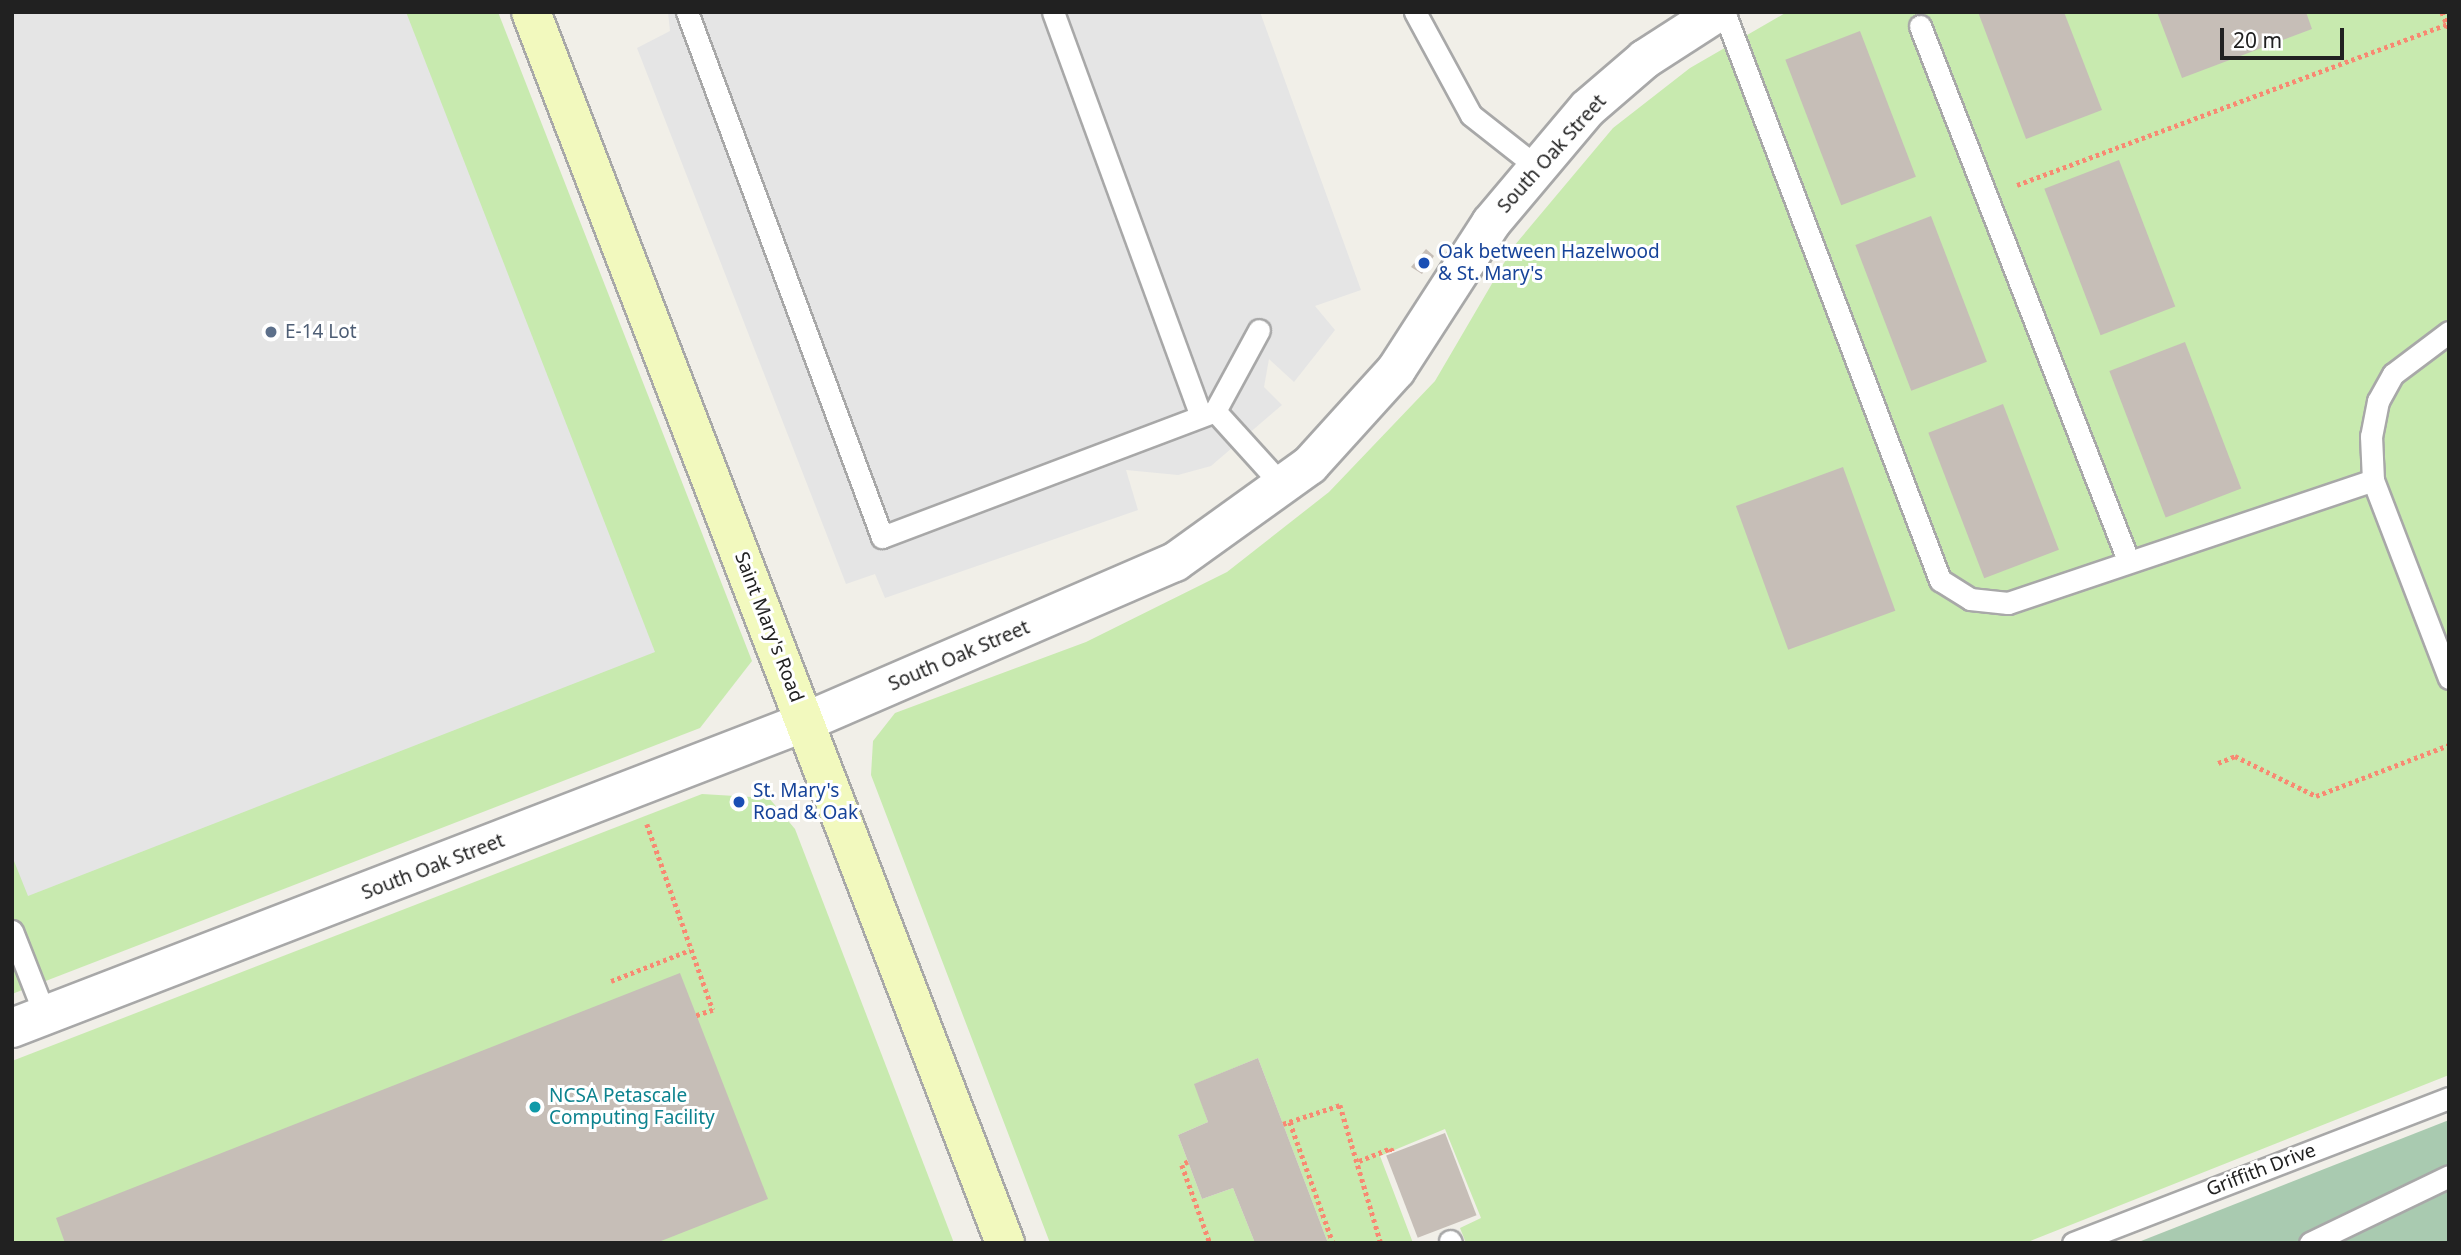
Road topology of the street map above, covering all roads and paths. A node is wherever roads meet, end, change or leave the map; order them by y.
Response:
1 (531, 12) edge
2 (688, 12) edge
3 (1053, 12) edge
4 (1415, 12) edge
5 (1718, 12) edge
6 (1724, 12) edge
7 (2442, 12) edge
8 (1920, 26) dead end
9 (2448, 26) edge
10 (1537, 167) junction
11 (1986, 196) junction
12 (1259, 330) dead end
13 (2449, 332) edge
14 (1208, 414) junction
15 (2373, 480) junction
16 (1283, 486) junction
17 (2128, 560) junction
18 (2449, 678) edge
19 (805, 722) junction
20 (2449, 745) edge
21 (2218, 763) dead end
22 (633, 790) junction
23 (12, 931) edge
24 (690, 950) junction
25 (611, 981) dead end
26 (696, 1016) dead end
27 (29, 1021) edge
28 (2449, 1098) edge
29 (1290, 1122) junction
30 (1283, 1124) dead end
31 (1393, 1153) dead end
32 (1359, 1161) junction
33 (1188, 1162) dead end
34 (2449, 1176) edge
35 (2356, 1235) edge
36 (1005, 1243) edge
37 (1210, 1243) edge
38 (1334, 1243) edge
39 (1381, 1243) edge
40 (2073, 1243) edge
41 (2310, 1243) edge

1 - 19 main road, Saint Mary's Road
2 - 14 lane
3 - 14 lane
4 - 10 lane
5 - 10 street, South Oak Street
6 - 17 lane
7 - 9 path
8 - 11 lane
9 - 11 path
10 - 16 street, South Oak Street
11 - 17 lane
12 - 14 lane
13 - 15 lane
14 - 16 lane
15 - 17 lane
15 - 18 lane
16 - 19 street, South Oak Street
19 - 22 street, South Oak Street
19 - 36 main road, Saint Mary's Road
20 - 21 path
22 - 24 path
22 - 27 street, South Oak Street
23 - 27 lane
24 - 25 path
24 - 26 path
28 - 40 lane, Griffith Drive
29 - 30 path
29 - 32 path
29 - 38 path
31 - 32 path
32 - 39 path
33 - 37 path
34 - 35 lane
35 - 41 lane

